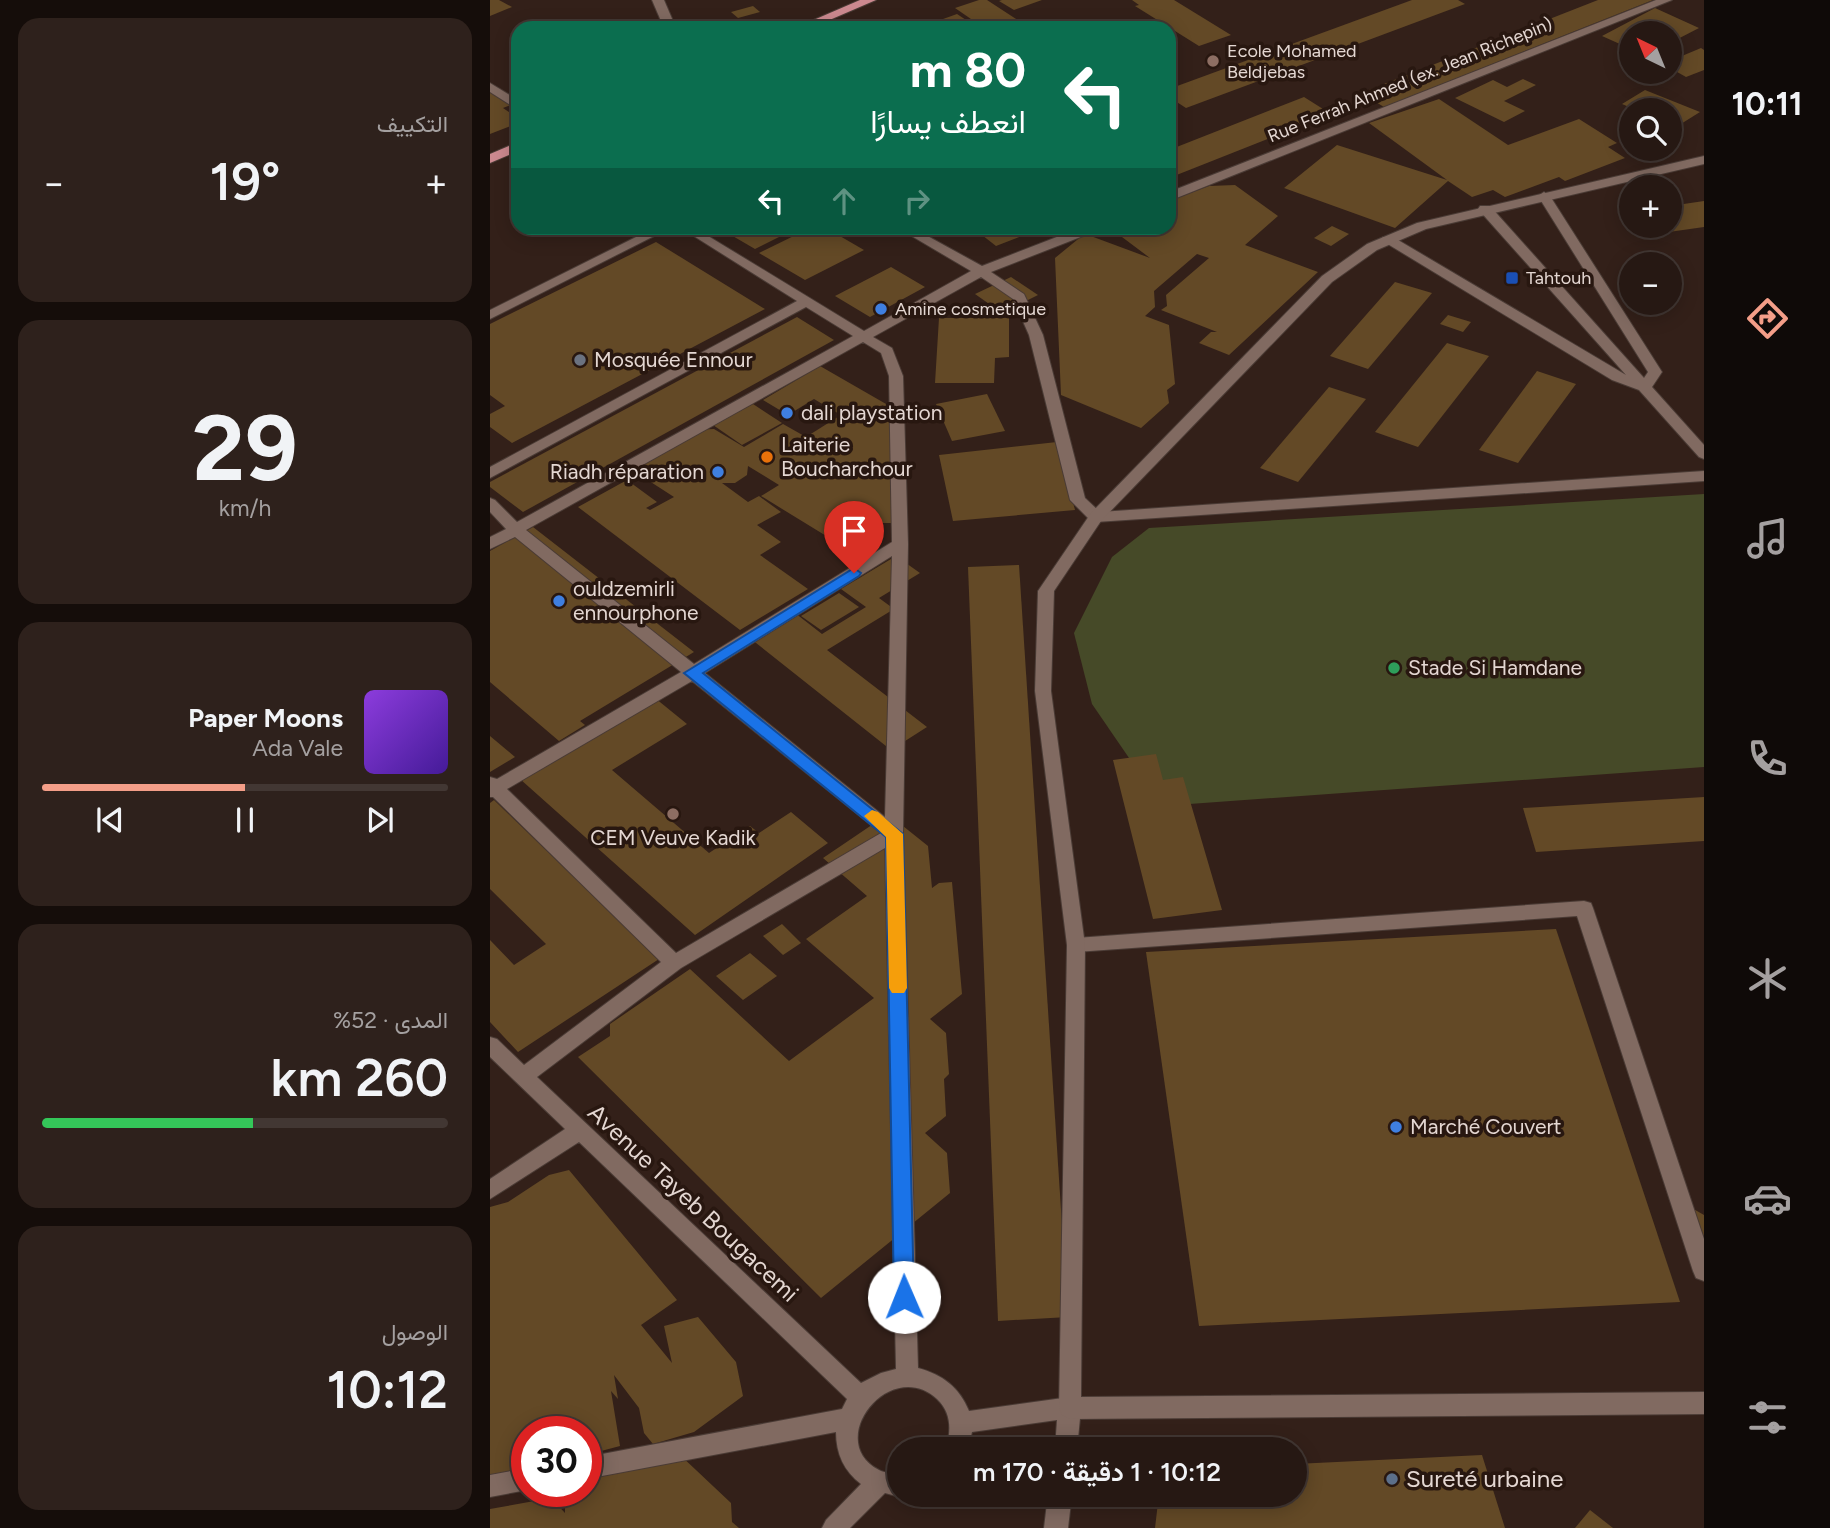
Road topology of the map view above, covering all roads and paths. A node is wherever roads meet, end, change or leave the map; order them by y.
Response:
1 (658, 0) edge
2 (870, 0) edge
3 (1666, 0) edge
4 (667, 21) edge
5 (818, 21) edge
6 (490, 87) edge
7 (511, 101) edge
8 (511, 149) edge
9 (490, 159) edge
10 (1704, 160) edge
11 (1176, 194) edge
12 (1544, 196) junction
13 (1485, 209) junction
14 (649, 235) edge
15 (699, 235) edge
16 (917, 235) edge
17 (1073, 235) edge
18 (1388, 240) junction
19 (981, 271) junction
20 (808, 301) junction
21 (490, 315) edge
22 (864, 336) junction
23 (1644, 387) junction
24 (1704, 454) edge
25 (490, 473) edge
26 (1704, 476) edge
27 (490, 503) edge
28 (1096, 517) junction
29 (516, 530) junction
30 (490, 544) edge
31 (901, 544) junction
32 (692, 673) junction
33 (492, 787) edge
34 (894, 834) junction
35 (1076, 945) junction
36 (674, 963) junction
37 (490, 1045) edge
38 (522, 1077) junction
39 (579, 1131) junction
40 (490, 1190) edge
41 (1704, 1271) edge
42 (907, 1377) junction
43 (861, 1398) junction
44 (1704, 1403) edge
45 (1070, 1408) junction
46 (848, 1419) junction
47 (961, 1423) junction
48 (959, 1437) edge
49 (1067, 1437) edge
50 (602, 1465) edge
51 (511, 1482) edge
52 (887, 1483) edge
53 (490, 1486) edge
54 (887, 1486) edge
55 (1058, 1507) edge
56 (834, 1528) edge
57 (1056, 1528) edge

1 - 4 street
2 - 5 main road
3 - 11 street, Rue Ferrah Ahmed (ex. Jean Richepin)
6 - 7 street
8 - 9 main road
10 - 12 street
12 - 13 street
12 - 23 street
13 - 18 street
13 - 23 street
14 - 21 street
15 - 20 street
16 - 19 street
17 - 19 street
18 - 23 street
18 - 28 street
19 - 22 street
19 - 28 street
20 - 22 street
20 - 25 street
22 - 29 street
22 - 31 street
23 - 24 street
26 - 28 street
27 - 29 street
28 - 35 street
29 - 30 street
29 - 32 street
31 - 32 street
31 - 34 street
32 - 33 street
32 - 34 street
33 - 36 street
34 - 36 street
34 - 42 street
35 - 41 street
35 - 45 street
36 - 38 street
37 - 38 street, Avenue Tayeb Bougacemi
38 - 39 street, Avenue Tayeb Bougacemi
39 - 40 street
39 - 43 street, Avenue Tayeb Bougacemi
42 - 43 street
42 - 47 street
43 - 46 street
44 - 45 street
45 - 47 street
45 - 49 street
46 - 50 street
46 - 52 street
47 - 48 street
51 - 53 street
54 - 56 street
55 - 57 street

